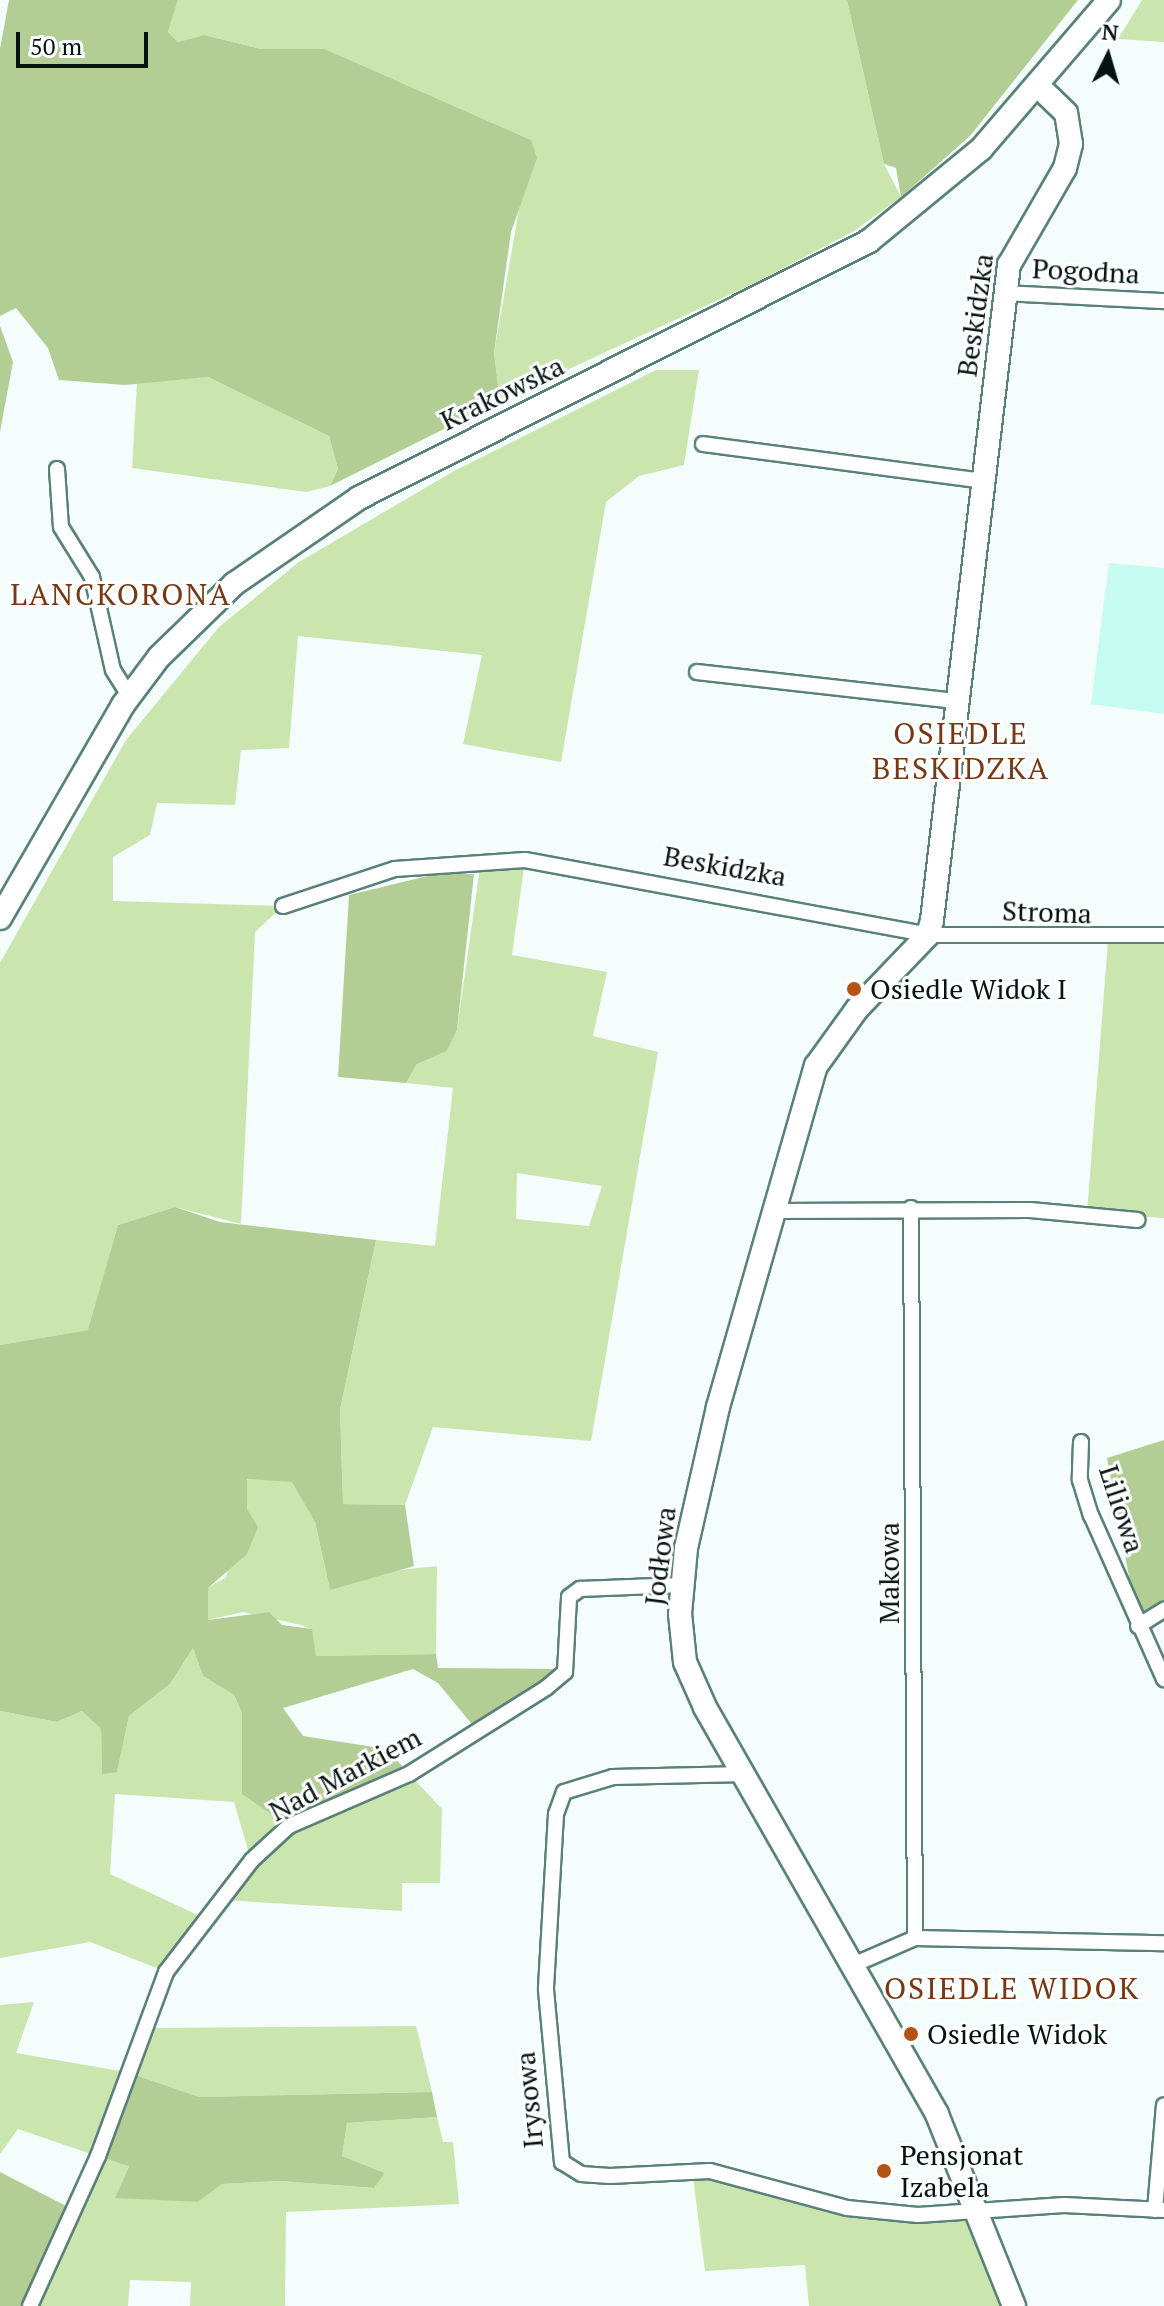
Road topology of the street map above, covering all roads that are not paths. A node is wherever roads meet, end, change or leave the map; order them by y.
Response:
1 (1109, 0) edge
2 (1040, 88) junction
3 (1005, 293) junction
4 (1164, 301) edge
5 (703, 444) dead end
6 (57, 469) dead end
7 (984, 481) junction
8 (697, 672) dead end
9 (129, 696) junction
10 (957, 701) junction
11 (283, 906) dead end
12 (0, 918) edge
13 (928, 935) junction
14 (1164, 935) edge
15 (911, 1208) junction
16 (775, 1211) junction
17 (1138, 1220) dead end
18 (1081, 1442) dead end
19 (681, 1585) junction
20 (1164, 1610) edge
21 (1138, 1626) junction
22 (1162, 1672) edge
23 (745, 1774) junction
24 (915, 1938) junction
25 (1164, 1943) edge
26 (853, 1965) junction
27 (1164, 2105) edge
28 (1159, 2210) edge
29 (978, 2214) junction
30 (30, 2306) edge
31 (1014, 2306) edge

1 - 2 street, Krakowska
2 - 3 street, Beskidzka
2 - 9 street, Krakowska
3 - 4 street, Pogodna
3 - 7 street, Beskidzka
5 - 7 street
6 - 9 street
7 - 10 street, Beskidzka
8 - 10 street
9 - 12 street, Krakowska
10 - 13 street, Beskidzka
11 - 13 street, Beskidzka
13 - 14 street, Stroma
13 - 16 street, Jodłowa
15 - 16 street
15 - 17 street
15 - 24 street, Makowa
16 - 19 street, Jodłowa
18 - 21 street, Liliowa
19 - 23 street, Jodłowa
19 - 30 street, Nad Markiem
20 - 21 street
21 - 22 street, Liliowa
23 - 26 street, Jodłowa
23 - 29 street, Irysowa
24 - 25 street
24 - 26 street
26 - 29 street, Jodłowa
27 - 28 street
28 - 29 street
29 - 31 street, Jodłowa

